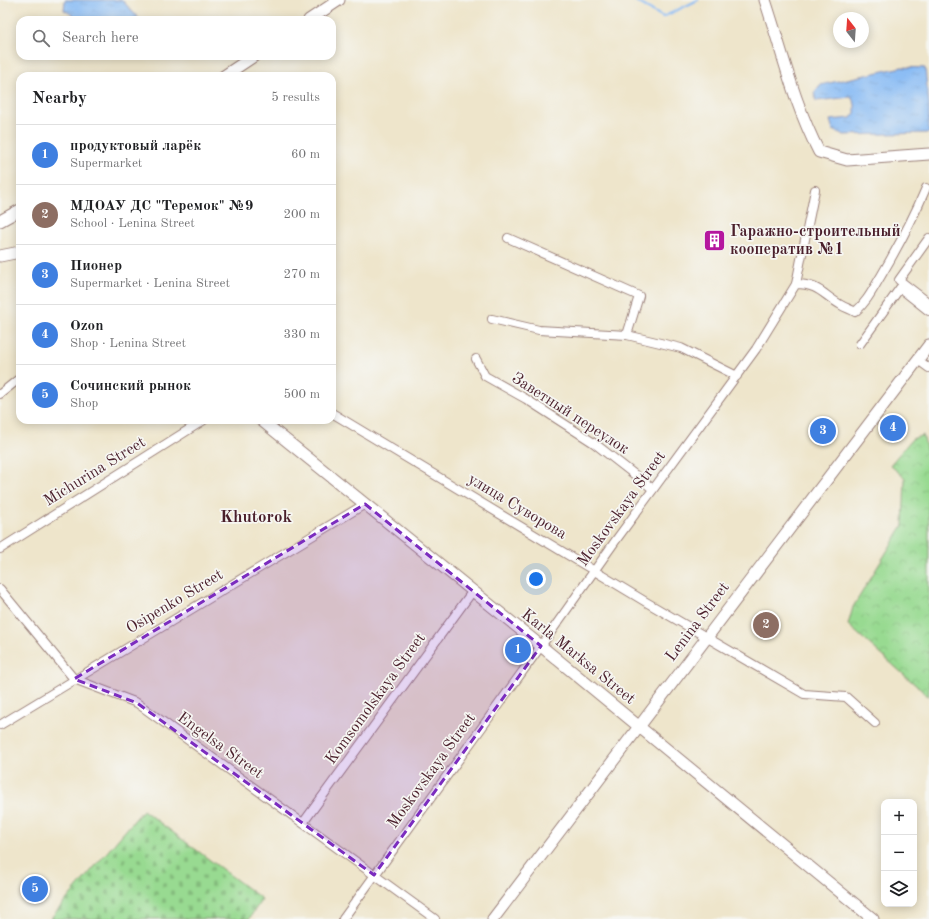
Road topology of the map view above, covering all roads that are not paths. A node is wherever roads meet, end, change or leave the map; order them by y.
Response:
1 (340, 0) edge
2 (765, 0) edge
3 (315, 16) edge
4 (248, 60) edge
5 (230, 72) edge
6 (929, 154) edge
7 (926, 188) dead end
8 (815, 190) dead end
9 (16, 212) edge
10 (0, 221) edge
11 (508, 238) dead end
12 (929, 238) edge
13 (16, 253) edge
14 (0, 256) edge
15 (796, 284) junction
16 (929, 302) edge
17 (929, 311) edge
18 (492, 319) dead end
19 (627, 335) junction
20 (860, 344) dead end
21 (929, 345) edge
22 (476, 359) dead end
23 (918, 360) junction
24 (929, 368) edge
25 (737, 376) junction
26 (16, 381) edge
27 (0, 394) edge
28 (336, 415) edge
29 (198, 424) edge
30 (266, 424) edge
31 (653, 489) junction
32 (365, 504) junction
33 (0, 549) edge
34 (595, 570) junction
35 (0, 589) edge
36 (472, 592) junction
37 (706, 637) junction
38 (541, 646) junction
39 (74, 679) junction
40 (875, 723) dead end
41 (0, 725) edge
42 (639, 728) junction
43 (303, 823) junction
44 (374, 875) junction
45 (342, 919) edge
46 (435, 919) edge
47 (493, 919) edge
48 (873, 919) edge

1 - 3 main road
2 - 6 main road
4 - 5 main road
7 - 15 street
8 - 15 street, Moskovskaya Street
9 - 10 main road
11 - 19 street
12 - 16 street
13 - 14 main road
15 - 25 street, Moskovskaya Street
17 - 20 street
18 - 19 street
19 - 25 street
21 - 23 main road, Lenina Street
22 - 31 street, Заветный переулок
23 - 24 street
23 - 37 main road, Lenina Street
25 - 31 street, Moskovskaya Street
26 - 27 street
28 - 34 street, улица Суворова
29 - 33 street, Michurina Street
30 - 32 main road, Karla Marksa Street
31 - 34 street, Moskovskaya Street
32 - 36 main road, Karla Marksa Street
32 - 39 street, Osipenko Street
34 - 37 street, улица Суворова
34 - 38 street, Moskovskaya Street
35 - 39 street, Engelsa Street
36 - 38 main road, Karla Marksa Street
36 - 43 street, Komsomolskaya Street
37 - 40 street, улица Суворова
37 - 42 main road, Lenina Street
38 - 42 main road, Karla Marksa Street
38 - 44 street, Moskovskaya Street
39 - 41 street, Osipenko Street
39 - 43 street, Engelsa Street
42 - 47 main road, Lenina Street
42 - 48 main road, Karla Marksa Street
43 - 44 street, Engelsa Street
44 - 45 street, Moskovskaya Street
44 - 46 street, Engelsa Street

